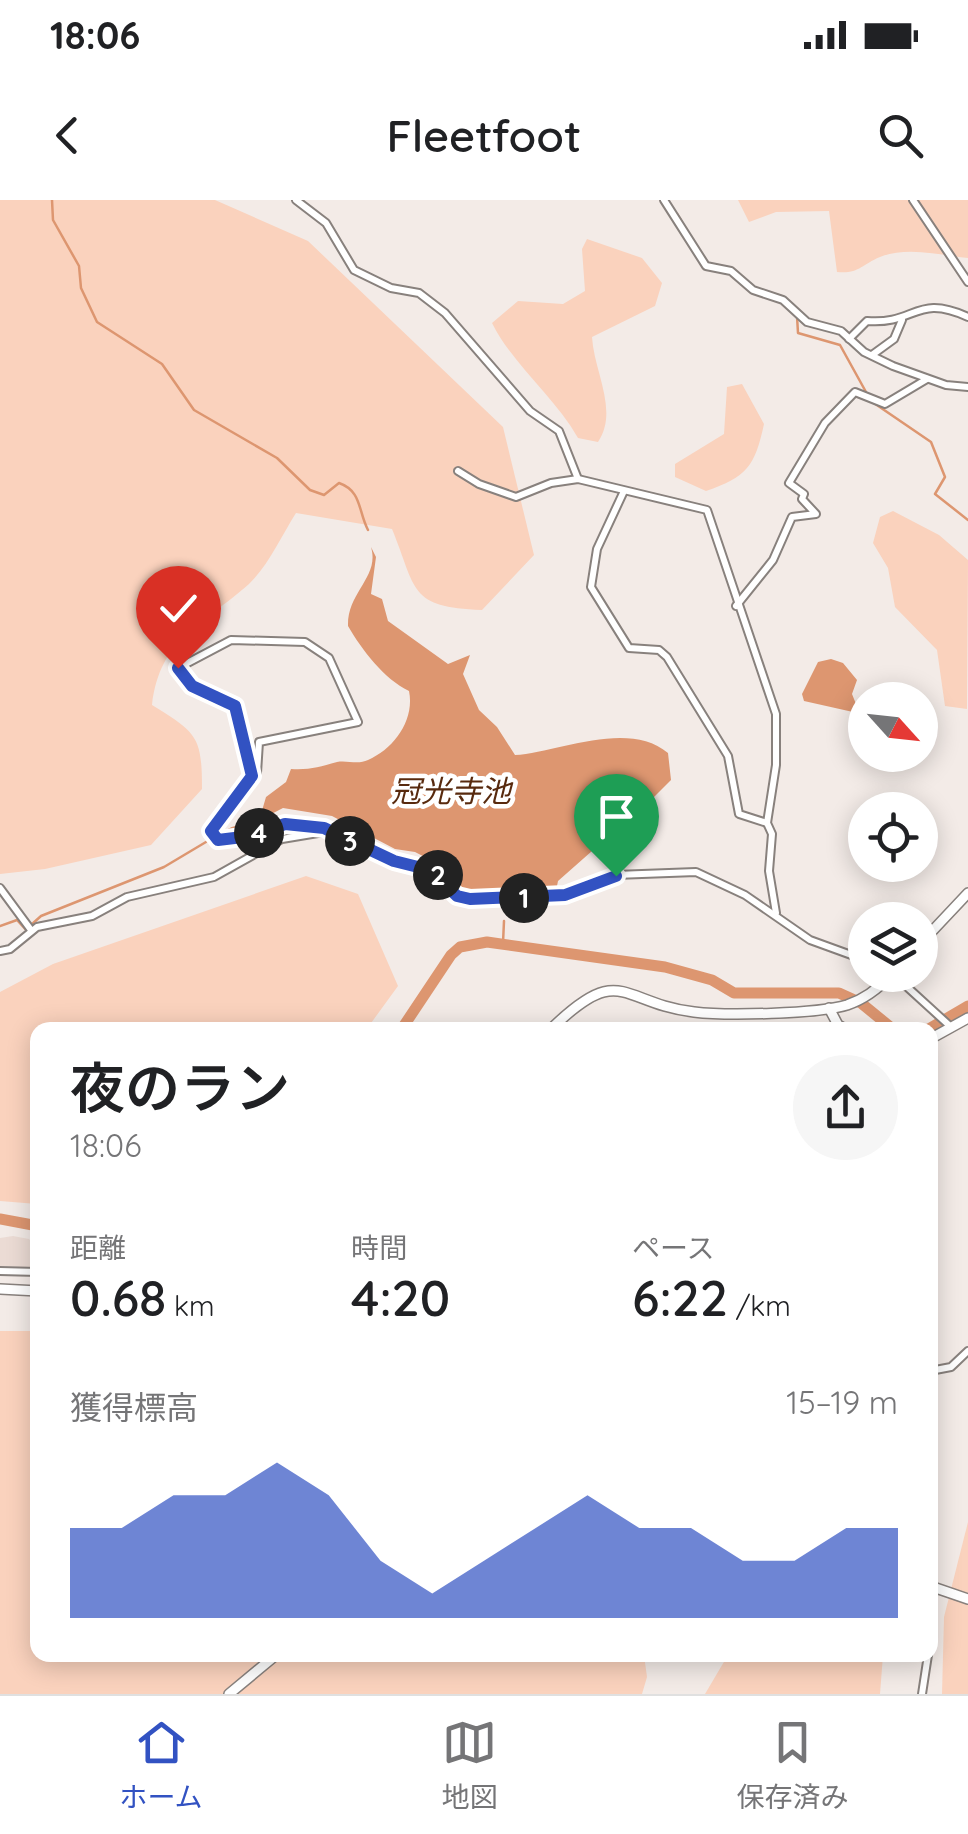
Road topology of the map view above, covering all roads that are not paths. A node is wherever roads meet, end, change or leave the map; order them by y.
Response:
1 (296, 200) edge
2 (664, 200) edge
3 (913, 200) edge
4 (968, 282) edge
5 (968, 317) edge
6 (902, 319) junction
7 (849, 339) junction
8 (872, 356) junction
9 (927, 379) junction
10 (968, 387) edge
11 (458, 471) dead end
12 (578, 479) junction
13 (624, 491) junction
14 (736, 606) junction
15 (252, 776) junction
16 (767, 822) junction
17 (331, 831) junction
18 (0, 888) edge
19 (968, 893) edge
20 (776, 914) junction
21 (938, 925) edge
22 (28, 932) junction
23 (0, 952) edge
24 (848, 953) edge
25 (872, 992) edge
26 (914, 992) edge
27 (829, 1008) junction
28 (968, 1018) edge
29 (559, 1022) edge
30 (836, 1022) edge
31 (950, 1025) junction
32 (938, 1033) edge
33 (0, 1271) edge
34 (30, 1272) edge
35 (0, 1289) edge
36 (30, 1291) edge
37 (968, 1352) edge
38 (938, 1369) edge
39 (938, 1589) edge
40 (968, 1599) edge
41 (268, 1662) edge
42 (927, 1662) edge
43 (229, 1694) edge
44 (922, 1694) edge

1 - 12 street
2 - 7 street
3 - 4 street
5 - 6 street
6 - 7 street
6 - 8 street
7 - 8 street
8 - 9 street
9 - 10 street
9 - 14 street
11 - 12 street
12 - 13 street
13 - 14 street
13 - 16 street
14 - 16 street
15 - 15 street
15 - 17 street
16 - 20 street
17 - 20 street
17 - 22 street
18 - 22 street
19 - 21 main road
20 - 24 street
22 - 23 street
25 - 27 main road
26 - 31 street
27 - 29 main road
27 - 30 main road
28 - 31 main road
31 - 32 main road
33 - 34 street
35 - 36 main road
37 - 38 street
39 - 40 main road
41 - 43 main road
42 - 44 street

